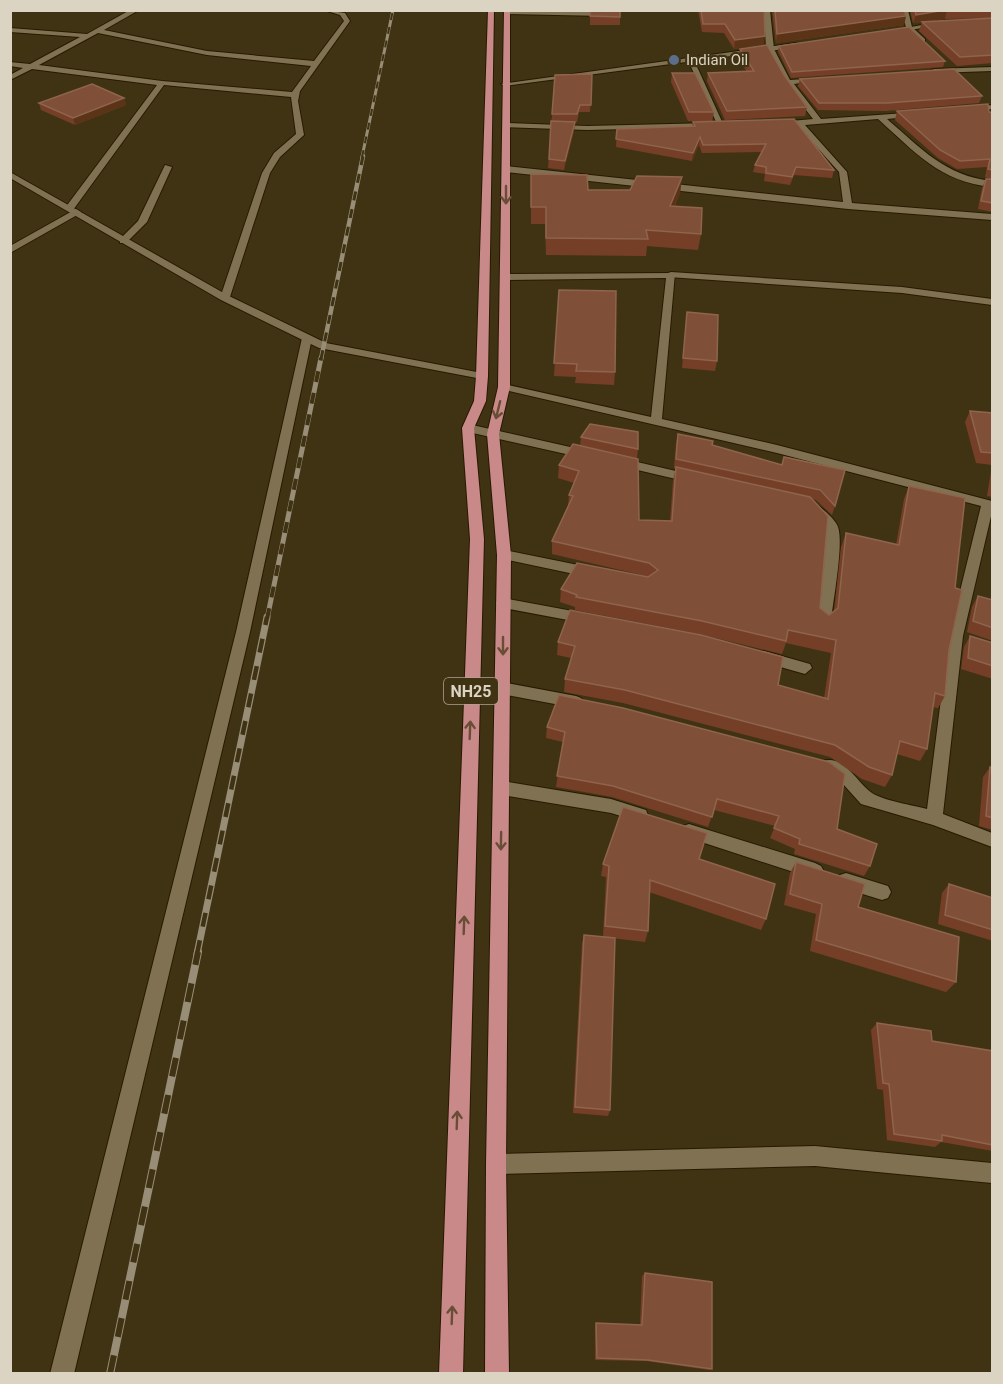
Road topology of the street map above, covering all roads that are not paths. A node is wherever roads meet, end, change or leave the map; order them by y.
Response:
1 (136, 10) edge
2 (327, 10) edge
3 (768, 10) edge
4 (905, 10) edge
5 (502, 11) edge
6 (604, 14) edge
7 (945, 23) edge
8 (909, 28) junction
9 (10, 30) edge
10 (98, 31) junction
11 (886, 32) edge
12 (90, 36) junction
13 (805, 44) edge
14 (928, 47) edge
15 (770, 49) junction
16 (690, 60) junction
17 (945, 62) edge
18 (10, 64) edge
19 (317, 64) junction
20 (31, 68) junction
21 (993, 69) edge
22 (954, 70) junction
23 (930, 71) edge
24 (961, 76) edge
25 (10, 78) edge
26 (823, 79) edge
27 (788, 82) junction
28 (162, 83) junction
29 (505, 84) junction
30 (294, 95) junction
31 (990, 107) edge
32 (957, 110) edge
33 (924, 113) edge
34 (880, 117) junction
35 (820, 122) junction
36 (799, 123) junction
37 (721, 124) junction
38 (732, 124) edge
39 (766, 124) edge
40 (506, 126) junction
41 (168, 167) dead end
42 (506, 169) junction
43 (11, 175) edge
44 (993, 184) edge
45 (848, 206) junction
46 (73, 210) junction
47 (993, 217) edge
48 (123, 241) junction
49 (10, 250) edge
50 (671, 275) junction
51 (506, 277) junction
52 (225, 298) junction
53 (993, 302) edge
54 (308, 338) junction
55 (482, 376) junction
56 (504, 387) junction
57 (656, 423) junction
58 (468, 428) junction
59 (493, 434) junction
60 (702, 481) edge
61 (800, 503) edge
62 (990, 505) edge
63 (504, 555) junction
64 (602, 574) edge
65 (503, 603) junction
66 (600, 621) edge
67 (824, 621) edge
68 (956, 636) junction
69 (974, 642) edge
70 (751, 654) edge
71 (805, 668) dead end
72 (502, 688) junction
73 (589, 705) edge
74 (818, 763) edge
75 (502, 788) junction
76 (934, 819) junction
77 (993, 840) edge
78 (882, 892) dead end
79 (496, 1164) junction
80 (993, 1173) edge
81 (62, 1374) edge
82 (451, 1374) edge
83 (497, 1374) edge

1 - 10 street
2 - 19 street
3 - 15 street
4 - 8 street
5 - 6 lane
5 - 29 main road, NH25
5 - 55 main road, NH25
7 - 8 street
8 - 11 street
8 - 14 street
9 - 12 street
10 - 12 street
10 - 19 street
12 - 20 street
13 - 15 street
15 - 16 street
15 - 27 street
16 - 29 street
16 - 37 street
17 - 22 street
18 - 20 street
19 - 30 street
20 - 25 street
20 - 28 street
21 - 22 street
22 - 23 street
22 - 24 street
26 - 27 street
27 - 35 street
28 - 30 street
28 - 46 street
29 - 40 main road, NH25
30 - 52 street
31 - 32 street
33 - 34 street
34 - 35 street
34 - 44 street
35 - 36 street
36 - 39 street
36 - 45 street
37 - 38 street
37 - 40 street
40 - 42 main road, NH25
41 - 48 street
42 - 45 street
42 -> 51 main road, NH25
43 - 46 street
45 - 47 street
46 - 48 street
46 - 49 street
48 - 52 street
50 - 51 street
50 - 53 lane
50 - 57 street
51 - 56 main road, NH25
52 - 54 street
54 - 55 street
54 - 81 street
55 - 58 main road, NH25
56 - 57 street
56 -> 59 main road, NH25
57 - 62 street
58 - 59 street
82 -> 58 main road, NH25
59 - 60 street
59 - 63 main road, NH25
61 - 67 street
62 - 68 street
63 - 64 street
63 - 65 main road, NH25
65 - 66 street
65 -> 72 main road, NH25
68 - 69 street
68 - 76 street
70 - 71 street
72 - 73 street
72 - 75 main road, NH25
74 - 76 street
75 - 78 street
75 -> 79 main road, NH25
76 - 77 street
79 - 80 street
79 - 83 main road, NH25

